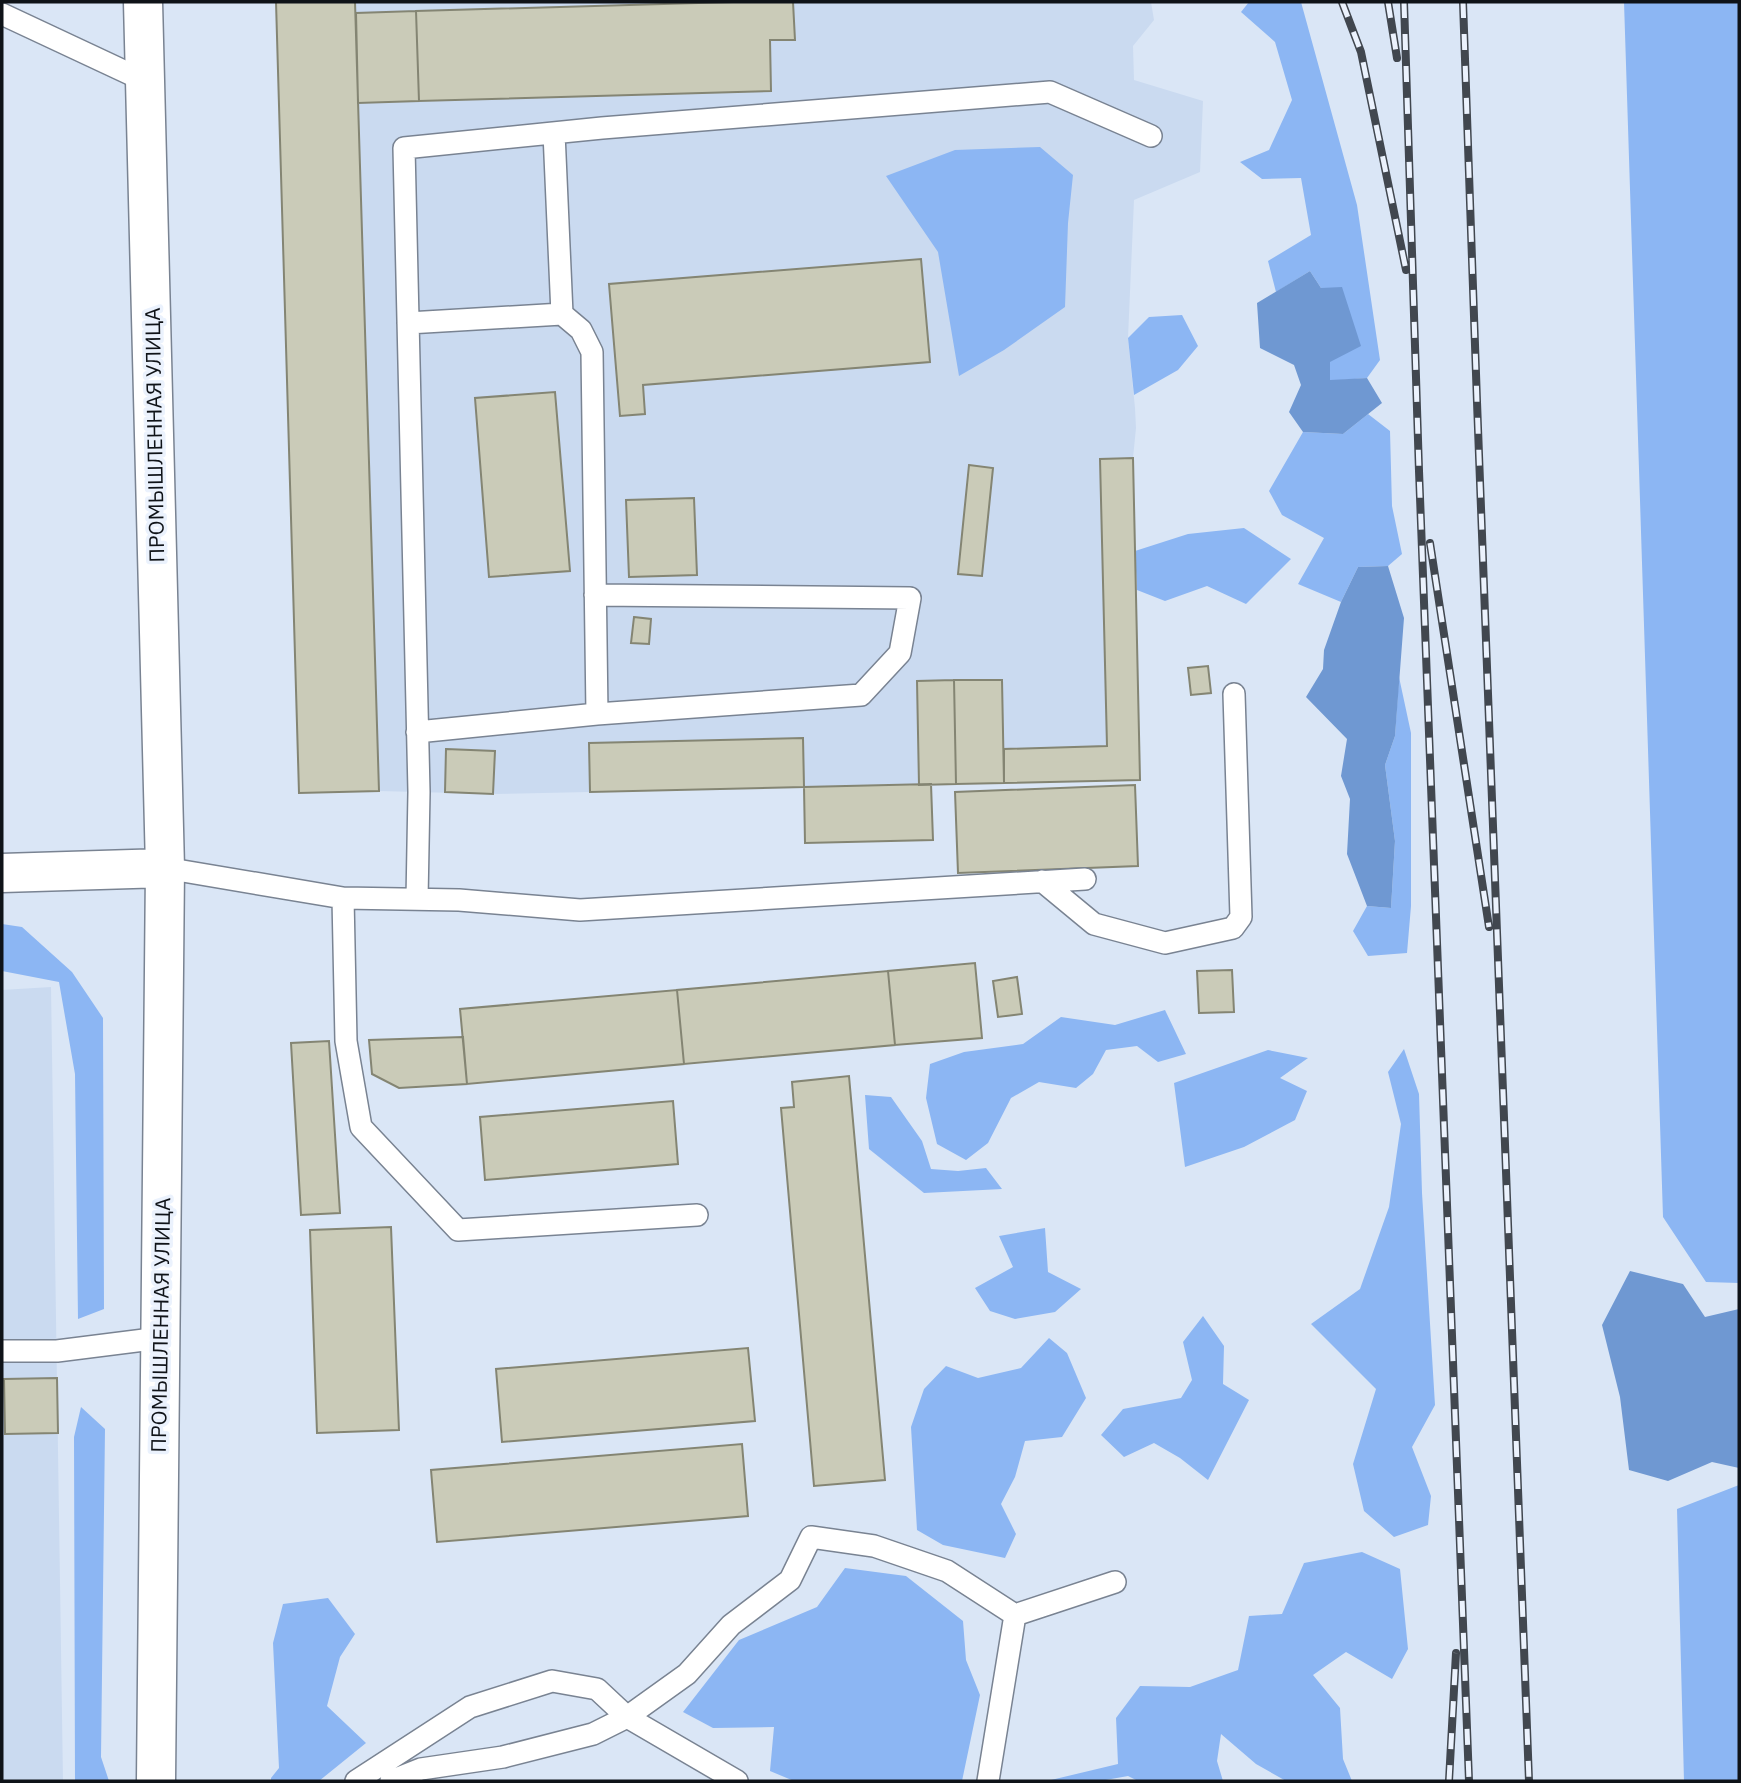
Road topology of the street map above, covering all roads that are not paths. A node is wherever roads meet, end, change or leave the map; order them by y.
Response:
1 (143, 2) edge
2 (2, 14) edge
3 (145, 81) junction
4 (554, 133) junction
5 (1151, 136) dead end
6 (562, 314) junction
7 (408, 323) junction
8 (595, 595) junction
9 (1234, 694) dead end
10 (597, 714) junction
11 (417, 732) junction
12 (165, 868) junction
13 (2, 873) edge
14 (1085, 879) dead end
15 (1041, 881) junction
16 (343, 898) junction
17 (417, 900) junction
18 (697, 1215) dead end
19 (160, 1338) junction
20 (2, 1351) edge
21 (1115, 1582) dead end
22 (1015, 1615) junction
23 (627, 1717) junction
24 (156, 1781) edge
25 (356, 1781) edge
26 (391, 1781) edge
27 (737, 1781) edge
28 (988, 1781) edge

1 - 3 street, ПРОМЫШЛЕННАЯ УЛИЦА
2 - 3 lane
3 - 12 street, ПРОМЫШЛЕННАЯ УЛИЦА
4 - 5 lane
4 - 6 lane
4 - 7 lane
6 - 7 lane
6 - 8 lane
7 - 11 lane
8 - 10 lane
8 - 10 lane
9 - 15 lane
10 - 11 lane
11 - 17 lane
12 - 13 street
12 - 16 lane
12 - 19 street, ПРОМЫШЛЕННАЯ УЛИЦА
14 - 15 lane
15 - 17 lane
16 - 17 lane
16 - 18 lane
19 - 20 lane
19 - 24 street, ПРОМЫШЛЕННАЯ УЛИЦА
21 - 22 lane
22 - 23 lane
22 - 28 lane
23 - 25 lane
23 - 26 lane
23 - 27 lane

